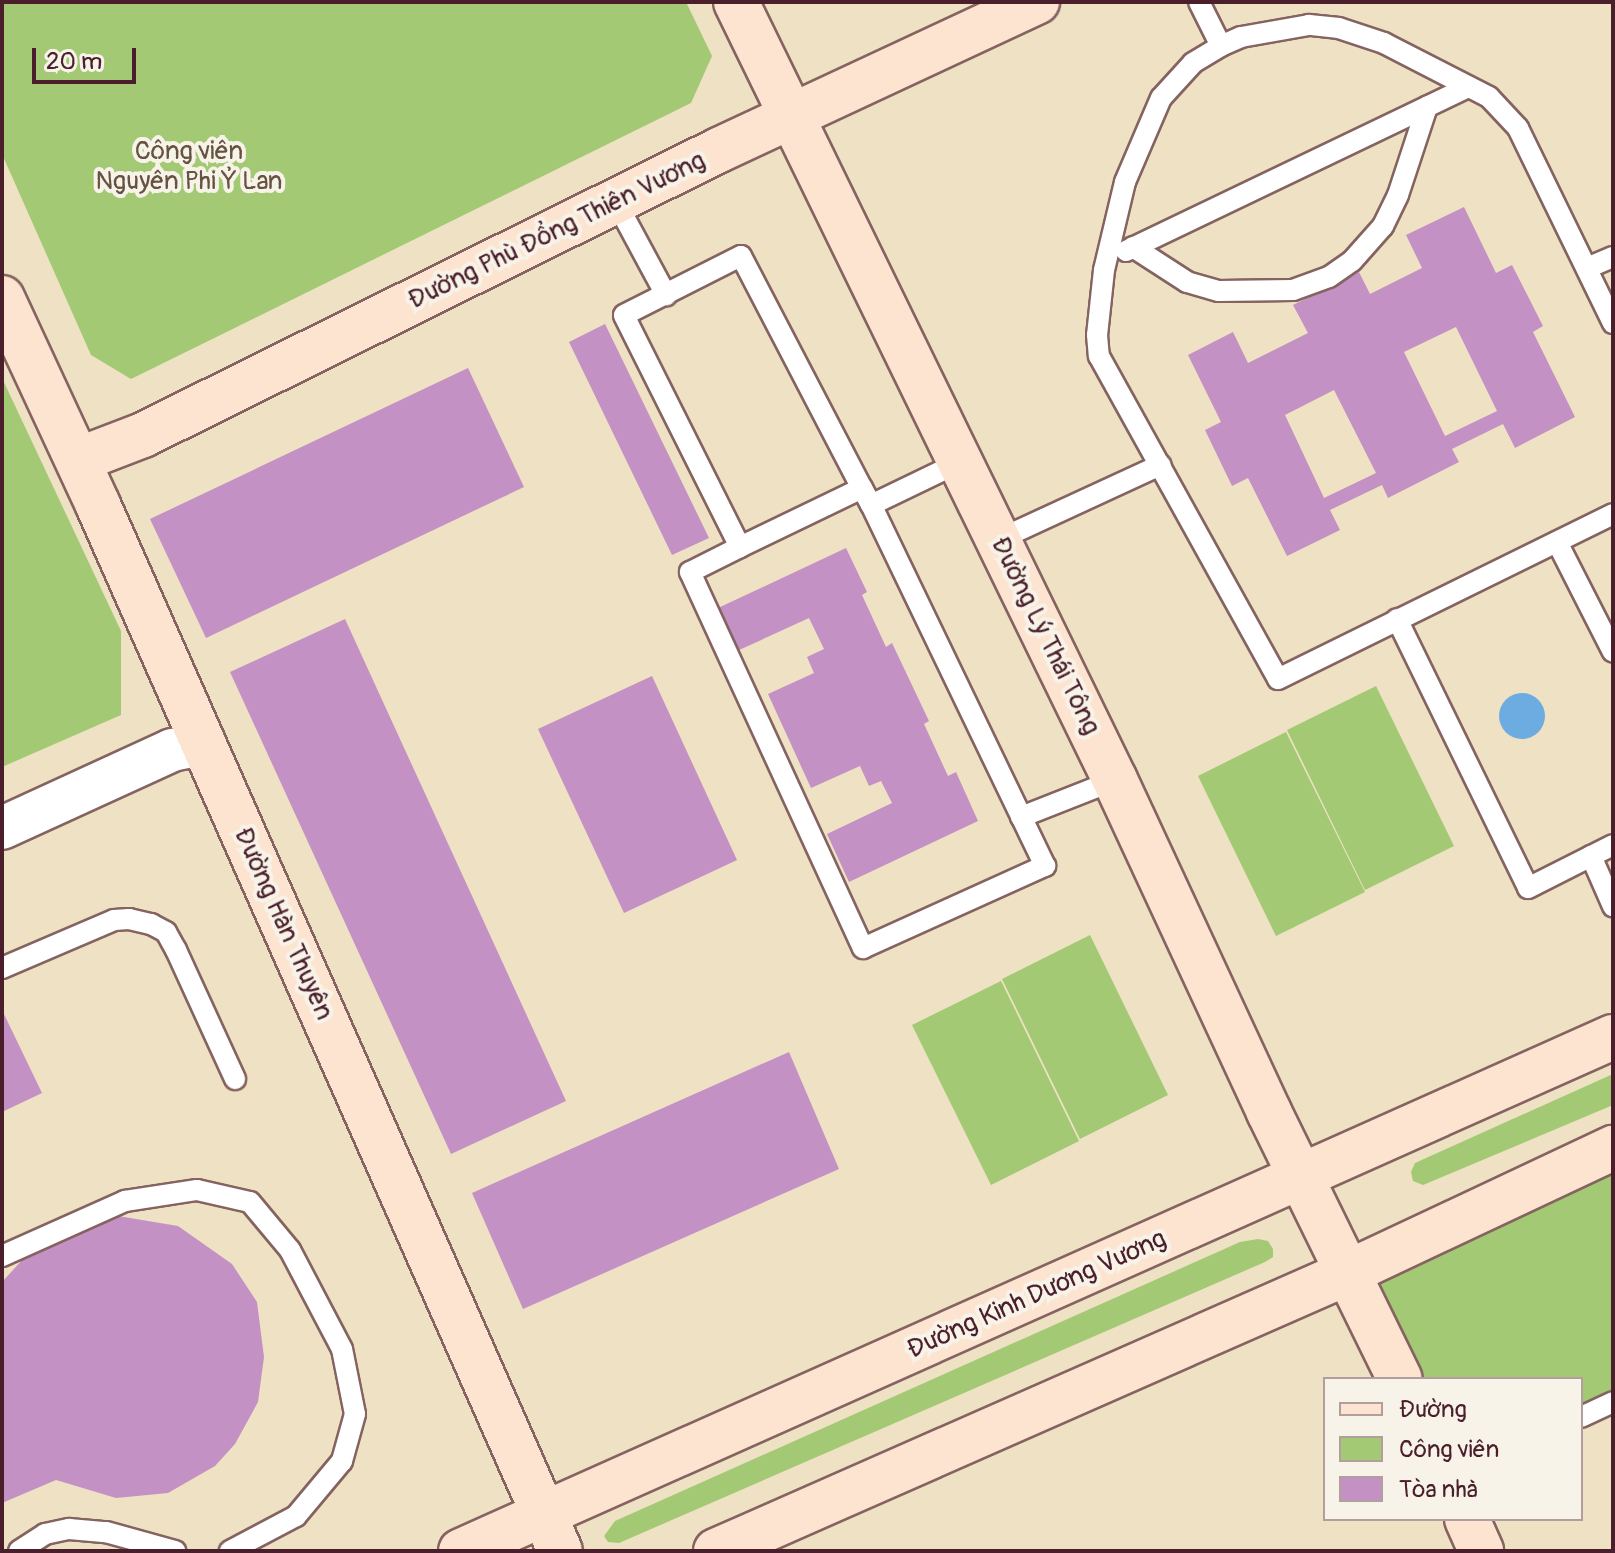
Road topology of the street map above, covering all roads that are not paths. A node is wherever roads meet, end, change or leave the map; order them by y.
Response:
1 (736, 2) edge
2 (1037, 2) edge
3 (1199, 2) edge
4 (1221, 46) junction
5 (1469, 87) junction
6 (1427, 107) junction
7 (790, 117) junction
8 (616, 202) junction
9 (1133, 247) junction
10 (1613, 257) edge
11 (1106, 260) junction
12 (1587, 268) junction
13 (666, 295) junction
14 (2, 298) edge
15 (1613, 323) edge
16 (78, 460) junction
17 (960, 462) junction
18 (1160, 465) junction
19 (866, 497) junction
20 (1613, 514) edge
21 (998, 540) junction
22 (1557, 542) junction
23 (740, 547) junction
24 (1397, 619) junction
25 (1613, 652) edge
26 (204, 744) junction
27 (1115, 780) junction
28 (1021, 817) junction
29 (2, 828) edge
30 (1613, 845) edge
31 (1591, 856) junction
32 (1613, 906) edge
33 (2, 968) edge
34 (1613, 1037) edge
35 (235, 1079) dead end
36 (1613, 1148) edge
37 (1300, 1177) junction
38 (2, 1256) edge
39 (1347, 1273) junction
40 (1399, 1377) edge
41 (1613, 1402) edge
42 (1583, 1416) edge
43 (1468, 1521) edge
44 (552, 1533) edge
45 (19, 1551) edge
46 (175, 1551) edge
47 (230, 1551) edge
48 (461, 1551) edge
49 (716, 1551) edge
50 (1481, 1551) edge

1 - 7 street, Đường Lý Thái Tông
2 - 7 street, Đường Phù Đổng Thiên Vương
3 - 4 lane
4 - 5 lane
4 - 11 lane
5 - 6 lane
5 - 12 lane
6 - 9 lane
6 - 9 lane
7 - 8 street, Đường Phù Đổng Thiên Vương
7 - 17 street, Đường Lý Thái Tông
8 - 13 lane
8 - 16 street, Đường Phù Đổng Thiên Vương
9 - 11 lane
10 - 12 lane
11 - 18 lane
12 - 15 lane
13 - 19 lane
13 - 23 lane
14 - 16 street, Đường Hàn Thuyên
16 - 26 street, Đường Hàn Thuyên
17 - 19 lane
17 - 21 street, Đường Lý Thái Tông
18 - 21 lane
18 - 24 lane
19 - 23 lane
19 - 28 lane
20 - 22 lane
21 - 27 street, Đường Lý Thái Tông
22 - 24 lane
22 - 25 lane
23 - 28 lane
24 - 31 lane
26 - 29 street
26 - 44 street, Đường Hàn Thuyên
27 - 28 lane
27 - 37 street, Đường Lý Thái Tông
30 - 31 lane
31 - 32 lane
33 - 35 lane
34 - 37 street, Đường Kinh Dương Vương
36 - 39 street
37 - 39 street, Đường Lý Thái Tông
37 - 44 street, Đường Kinh Dương Vương
38 - 47 lane
39 - 40 street, Đường Lý Thái Tông
39 - 49 street
41 - 42 lane
43 - 50 street
44 - 48 street, Đường Kinh Dương Vương
45 - 46 lane

